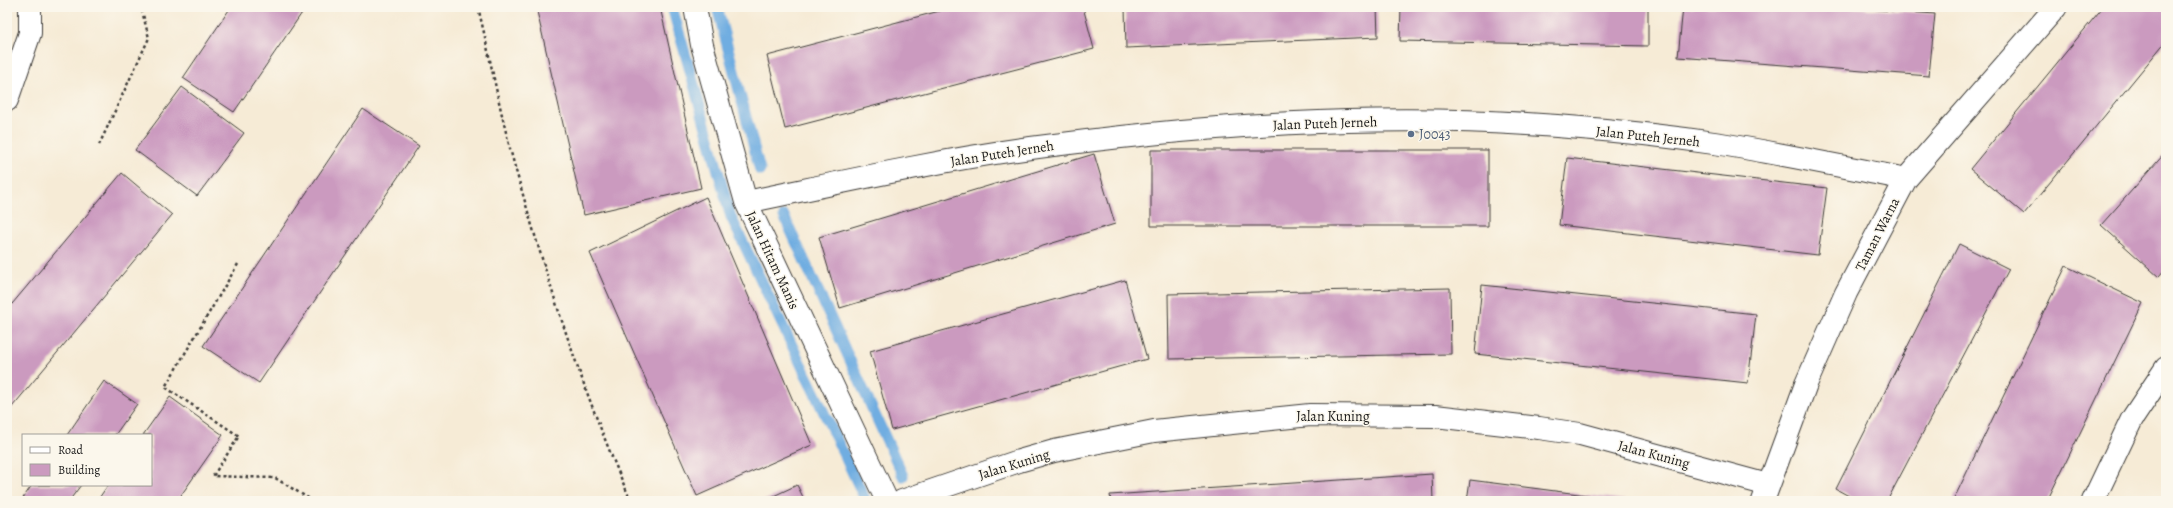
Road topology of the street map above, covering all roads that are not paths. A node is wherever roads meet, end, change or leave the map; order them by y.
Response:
1 (30, 7) edge
2 (695, 7) edge
3 (2056, 7) edge
4 (7, 100) edge
5 (1906, 179) junction
6 (746, 202) junction
7 (2166, 368) edge
8 (1766, 493) edge
9 (887, 501) edge
10 (902, 501) edge
11 (2092, 501) edge

1 - 4 street
2 - 6 street, Jalan Hitam Manis
3 - 5 street, Taman Warna
5 - 6 street, Jalan Puteh Jerneh
5 - 8 street, Taman Warna
6 - 9 street, Jalan Hitam Manis
7 - 11 street
8 - 10 street, Jalan Kuning

